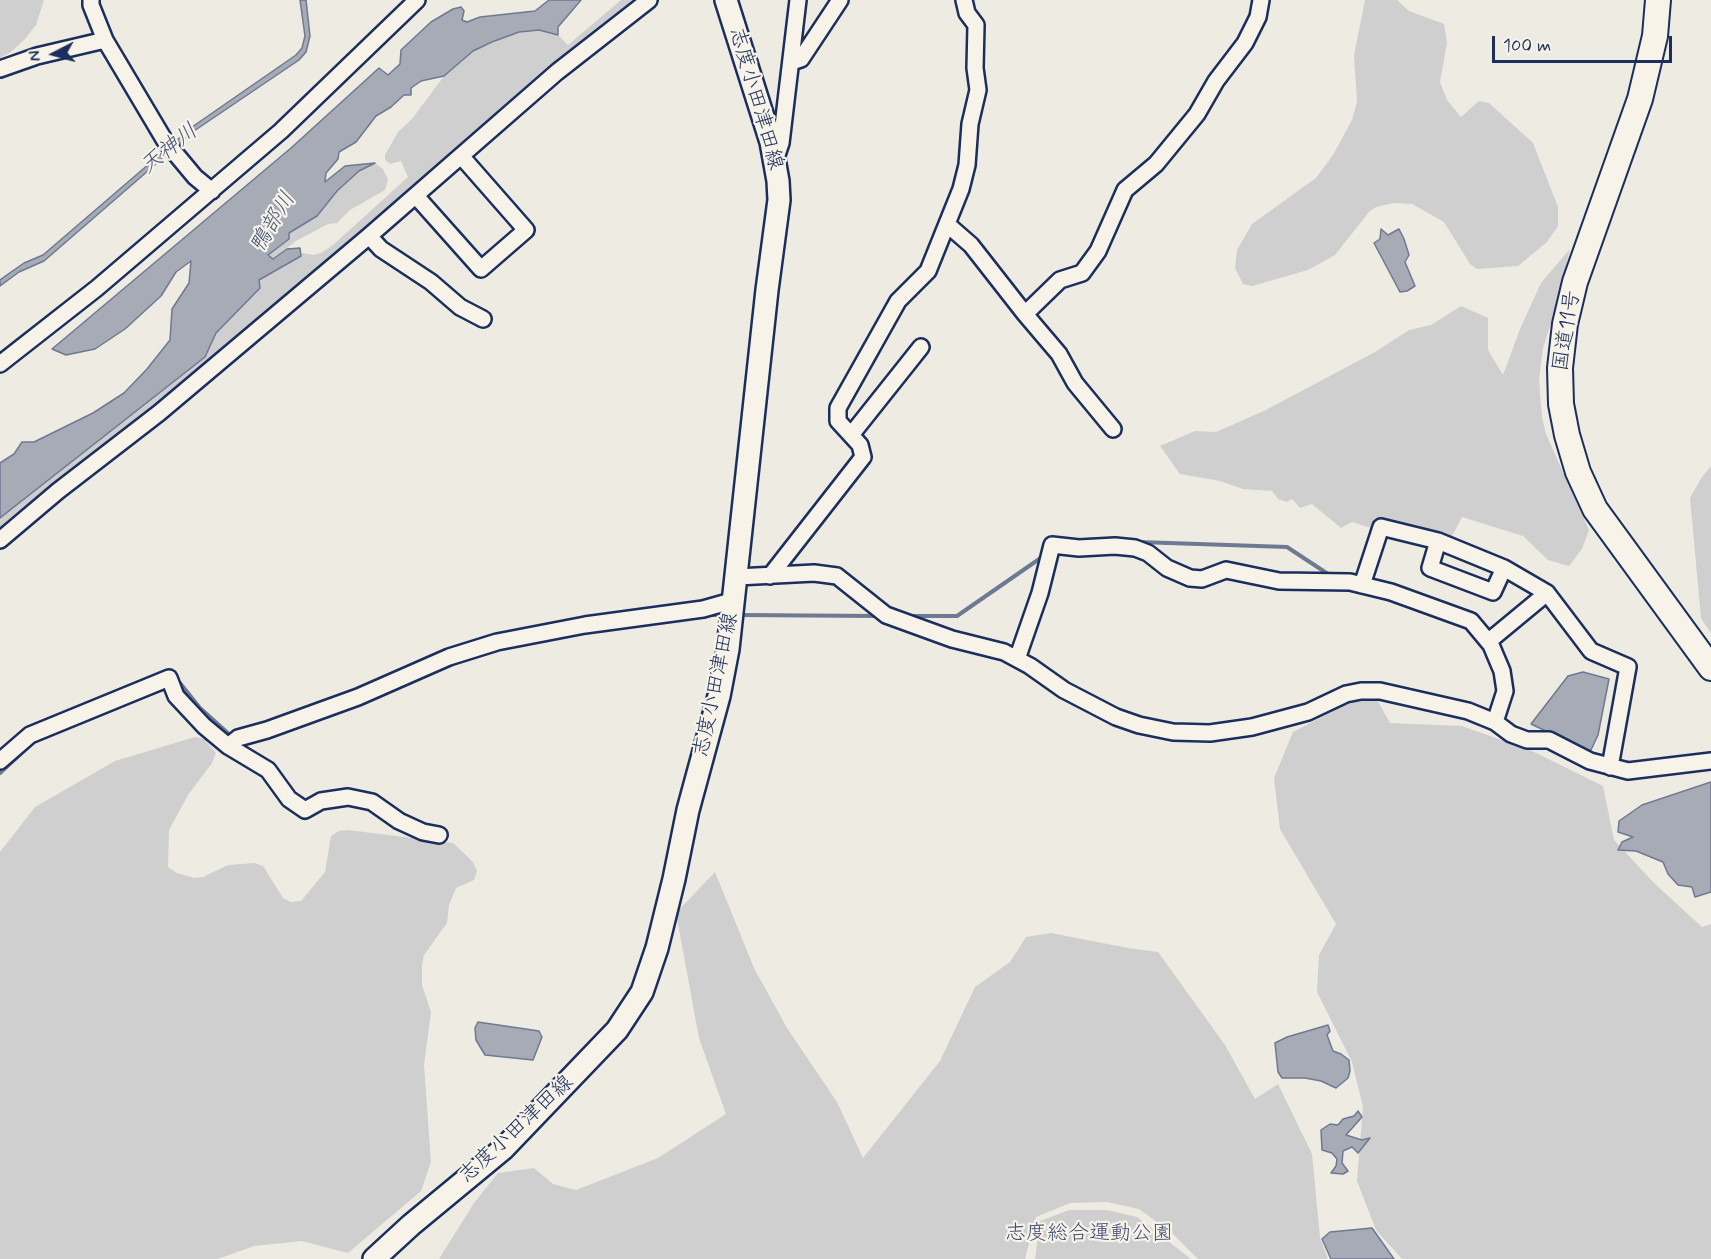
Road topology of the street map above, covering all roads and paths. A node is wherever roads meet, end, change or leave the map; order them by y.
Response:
1 (91, 0) edge
2 (649, 0) edge
3 (726, 0) edge
4 (798, 0) edge
5 (840, 0) edge
6 (964, 0) edge
7 (1261, 0) edge
8 (1658, 0) edge
9 (407, 3) edge
10 (105, 40) junction
11 (792, 62) junction
12 (0, 69) edge
13 (462, 157) junction
14 (776, 161) junction
15 (212, 191) junction
16 (416, 196) junction
17 (948, 225) junction
18 (369, 236) junction
19 (1025, 314) junction
20 (483, 319) dead end
21 (921, 346) dead end
22 (0, 364) edge
23 (1113, 429) dead end
24 (851, 435) junction
25 (0, 540) edge
26 (1437, 541) junction
27 (1504, 568) junction
28 (770, 576) junction
29 (737, 577) junction
30 (1362, 585) junction
31 (1547, 593) junction
32 (735, 600) junction
33 (1489, 641) junction
34 (1017, 659) junction
35 (1711, 668) edge
36 (1495, 722) junction
37 (228, 746) junction
38 (0, 761) edge
39 (1711, 761) edge
40 (1610, 767) junction
41 (439, 835) dead end
42 (374, 1259) edge

1 - 10 street
2 - 13 street
3 - 14 main road, 志度小田津田線
4 - 11 street
5 - 11 street
6 - 17 street
7 - 19 street
8 - 35 highway, 国道11号
9 - 15 street
10 - 12 street
10 - 15 street
11 - 14 street
13 - 16 street
13 - 16 street
14 - 29 main road, 志度小田津田線
15 - 22 street
16 - 18 street
17 - 19 street
17 - 24 street
18 - 20 street
18 - 25 street
19 - 23 street
21 - 24 street
24 - 28 street
26 - 27 street
26 - 27 street
26 - 30 street
27 - 31 street
28 - 29 street
28 - 34 street
29 - 32 main road, 志度小田津田線
30 - 33 street
30 - 34 street
31 - 33 street
31 - 40 street
32 - 37 street
32 - 42 main road, 志度小田津田線
33 - 36 street
34 - 36 street
36 - 40 street
37 - 38 street
37 - 41 street
39 - 40 street

